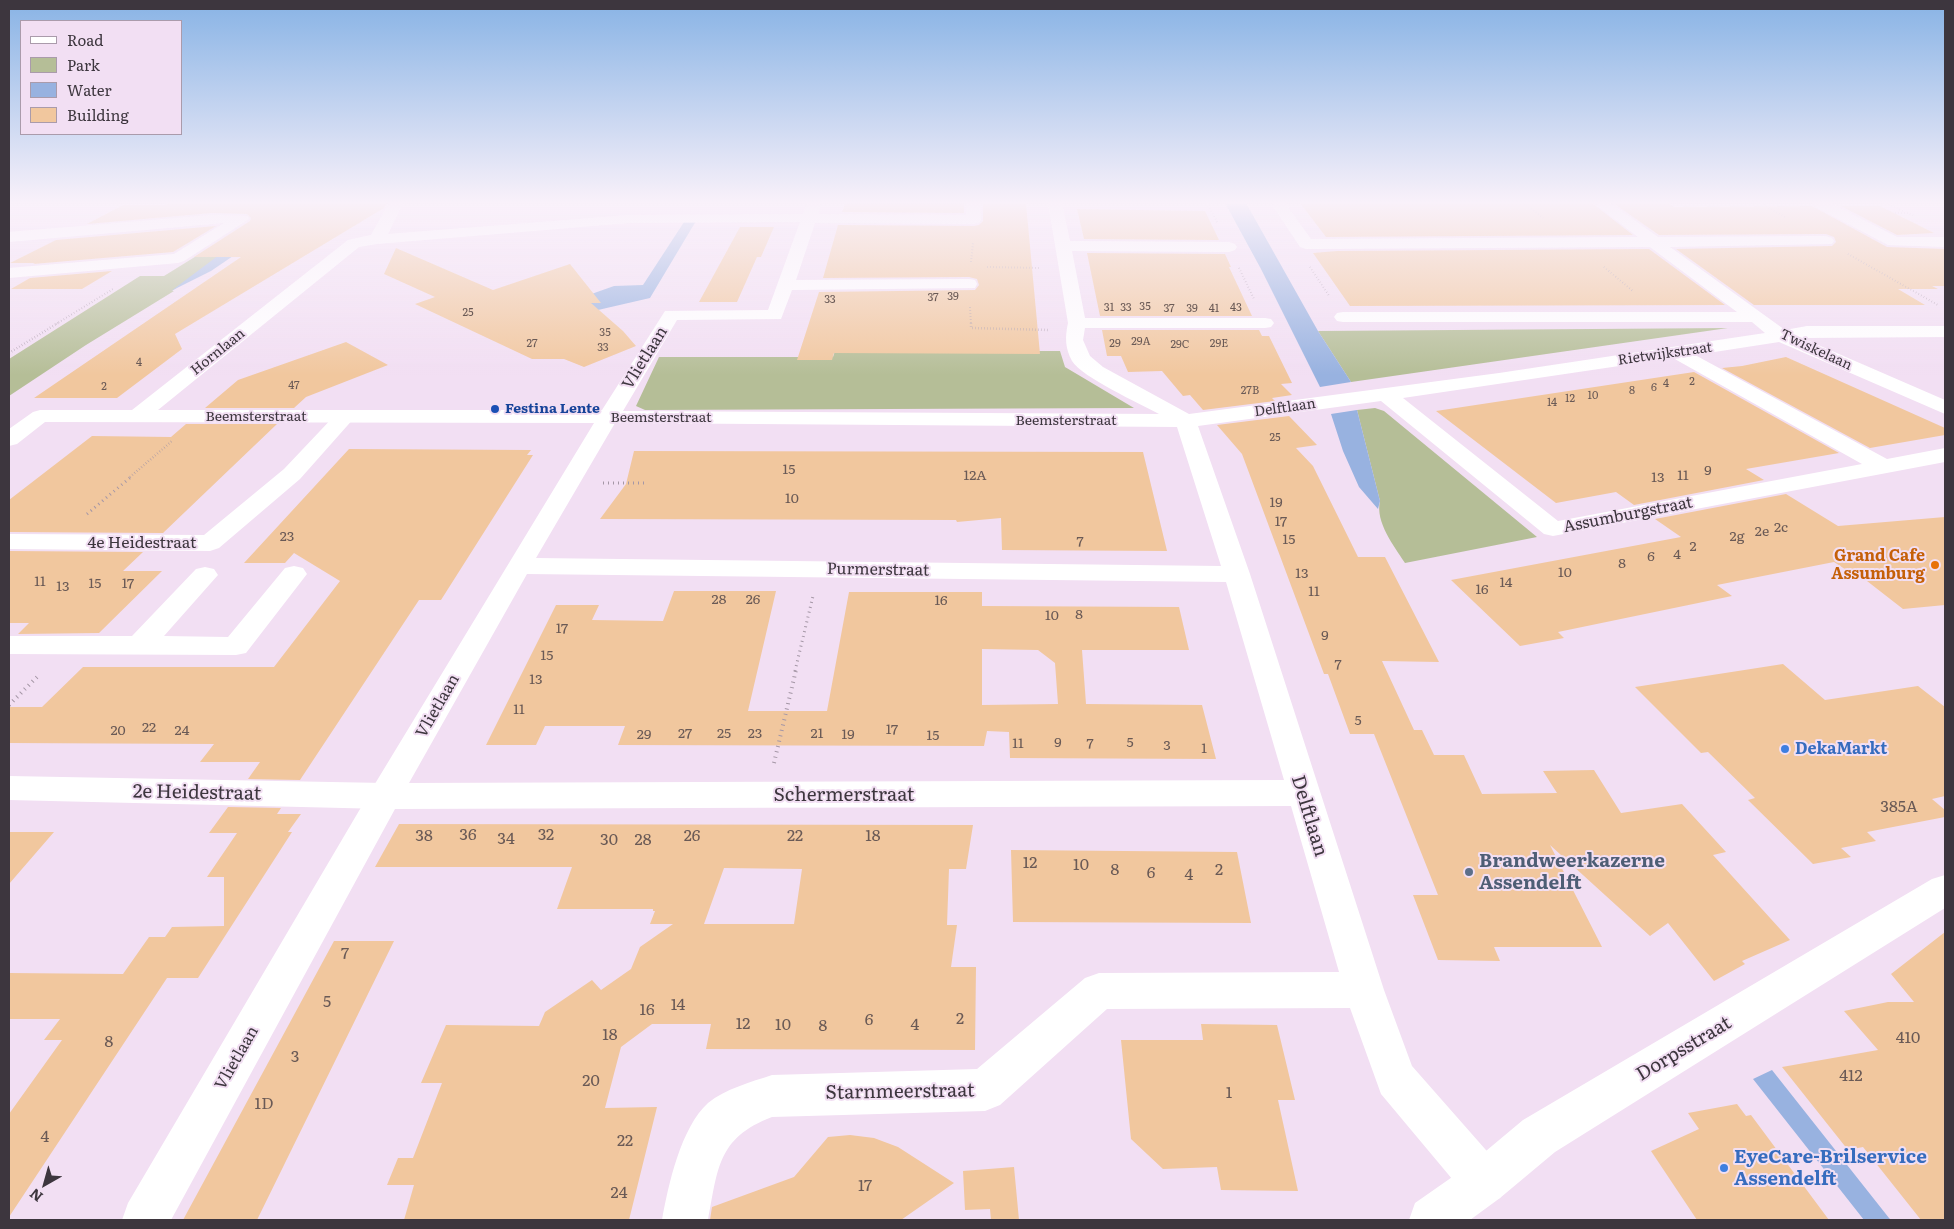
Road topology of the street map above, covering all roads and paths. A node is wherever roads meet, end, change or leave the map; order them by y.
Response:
1 (147, 260) edge
2 (160, 260) edge
3 (332, 260) edge
4 (795, 260) edge
5 (1064, 260) edge
6 (1306, 260) edge
7 (1679, 260) edge
8 (1859, 260) edge
9 (1066, 269) junction
10 (9, 273) edge
11 (787, 284) junction
12 (969, 284) junction
13 (1945, 310) edge
14 (1342, 317) joint
15 (1756, 317) junction
16 (1265, 324) dead end
17 (1077, 326) junction
18 (1945, 331) edge
19 (1783, 337) junction
20 (1676, 352) junction
21 (9, 353) edge
22 (1385, 394) junction
23 (1945, 408) edge
24 (40, 416) junction
25 (137, 416) junction
26 (200, 416) junction
27 (9, 417) edge
28 (344, 417) junction
29 (607, 418) junction
30 (1186, 422) junction
31 (9, 439) edge
32 (1945, 455) edge
33 (1885, 467) junction
34 (569, 483) junction
35 (645, 483) dead end
36 (9, 542) edge
37 (54, 542) junction
38 (520, 566) junction
39 (819, 570) junction
40 (294, 574) dead end
41 (1237, 574) junction
42 (205, 575) dead end
43 (9, 645) edge
44 (139, 646) junction
45 (9, 788) edge
46 (1302, 793) junction
47 (766, 795) junction
48 (385, 796) junction
49 (1945, 890) edge
50 (1364, 990) junction
51 (1484, 1182) junction
52 (145, 1220) edge
53 (685, 1220) edge
54 (1432, 1220) edge

1 - 10 street
2 - 21 path
3 - 25 street, Hornlaan
4 - 11 street, Vlietlaan
5 - 9 street
6 - 14 path
7 - 15 street, Twiskelaan
8 - 13 path
9 - 12 path
9 - 17 street
11 - 12 street
11 - 29 street, Vlietlaan
12 - 17 path
14 - 15 street, Rietwijkstraat
15 - 19 street, Twiskelaan
16 - 17 street
17 - 30 street
18 - 19 street, Rietwijkstraat
19 - 20 street, Rietwijkstraat
19 - 23 street, Twiskelaan
20 - 22 street, Rietwijkstraat
20 - 33 street
22 - 30 street, Delftlaan
22 - 33 street, Assumburgstraat
24 - 25 street
24 - 27 street
24 - 31 street
25 - 26 street, Beemsterstraat
26 - 28 street, Beemsterstraat
26 - 37 path
28 - 29 street, Beemsterstraat
28 - 37 street, 4e Heidestraat
29 - 30 street, Beemsterstraat
29 - 34 street, Vlietlaan
30 - 41 street, Delftlaan
32 - 33 street, Assumburgstraat
34 - 35 path
34 - 38 street, Vlietlaan
36 - 37 street, 4e Heidestraat
38 - 39 street, Purmerstraat
38 - 48 street, Vlietlaan
39 - 41 street, Purmerstraat
39 - 47 path
40 - 44 street
41 - 46 street, Delftlaan
42 - 44 street
43 - 44 street
45 - 48 street, 2e Heidestraat
46 - 47 street, Schermerstraat
46 - 50 street, Delftlaan
47 - 48 street, Schermerstraat
48 - 52 street, Vlietlaan
49 - 51 street, Dorpsstraat
50 - 51 street, Delftlaan
50 - 53 street, Starnmeerstraat
51 - 54 street, Dorpsstraat

